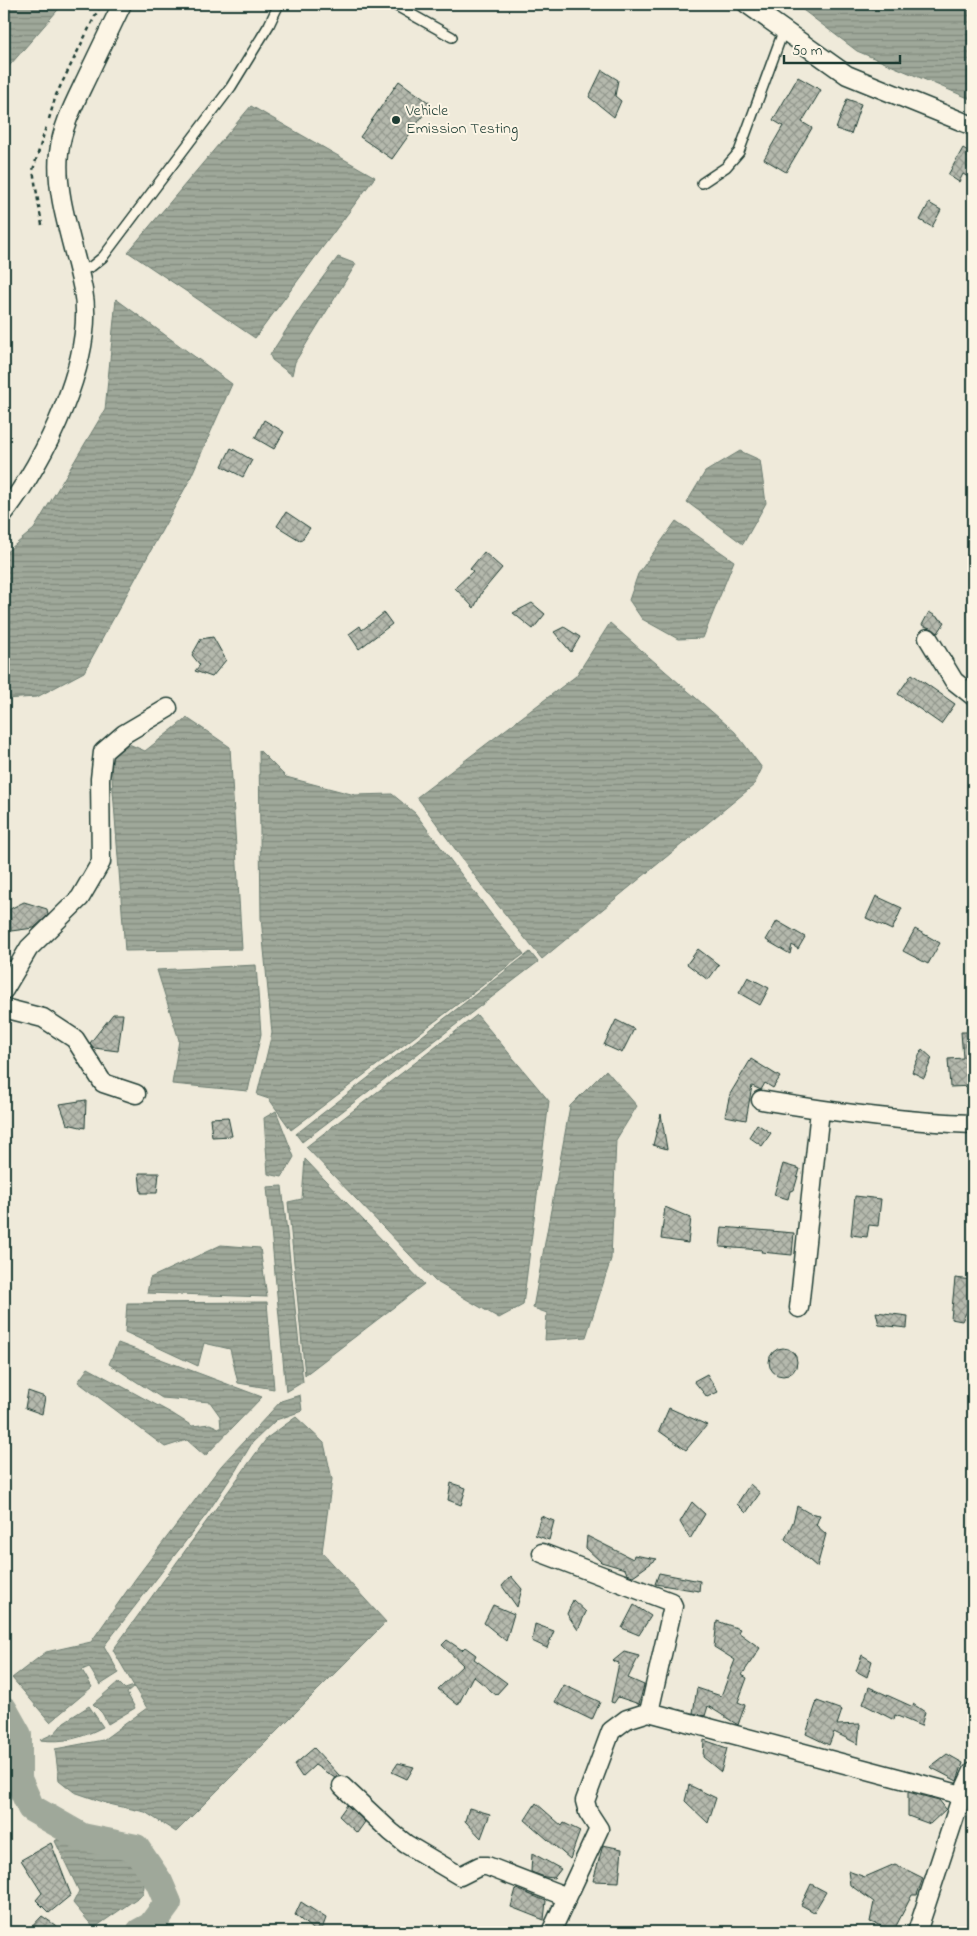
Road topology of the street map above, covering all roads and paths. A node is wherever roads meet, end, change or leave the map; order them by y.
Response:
1 (122, 4) edge
2 (279, 4) edge
3 (393, 4) edge
4 (747, 4) edge
5 (784, 29) junction
6 (452, 37) dead end
7 (973, 126) edge
8 (702, 183) dead end
9 (79, 272) junction
10 (4, 512) edge
11 (928, 638) dead end
12 (973, 696) edge
13 (168, 708) dead end
14 (4, 990) edge
15 (4, 1008) edge
16 (136, 1094) dead end
17 (762, 1100) dead end
18 (820, 1110) junction
19 (973, 1124) edge
20 (799, 1308) dead end
21 (542, 1553) dead end
22 (649, 1712) junction
23 (972, 1777) edge
24 (342, 1786) dead end
25 (962, 1795) junction
26 (567, 1897) junction
27 (551, 1932) edge
28 (917, 1932) edge

1 - 9 street
2 - 9 lane
3 - 6 lane
4 - 5 street
5 - 7 street
5 - 8 lane
9 - 10 street
11 - 12 street
13 - 14 street
15 - 16 street
17 - 18 street
18 - 19 street
18 - 20 street
21 - 22 street
22 - 25 street
22 - 26 street
23 - 25 street
24 - 26 street
25 - 28 street
26 - 27 street

